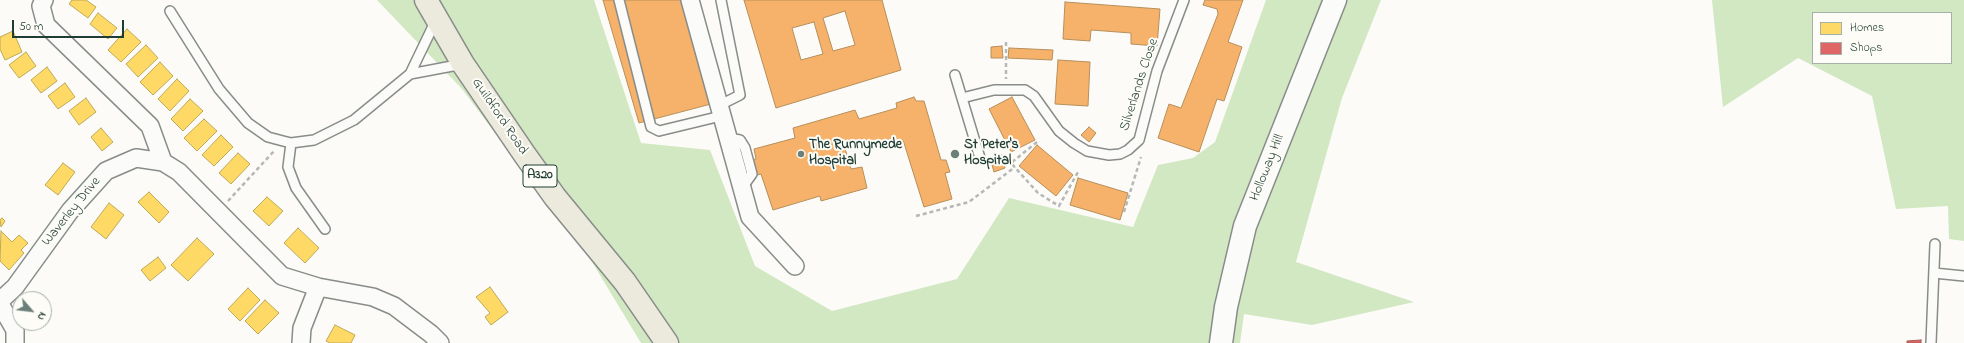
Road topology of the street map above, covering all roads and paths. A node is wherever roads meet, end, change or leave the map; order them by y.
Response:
1 (44, 0) edge
2 (426, 0) edge
3 (619, 0) edge
4 (690, 0) edge
5 (721, 0) edge
6 (1184, 0) edge
7 (1335, 0) edge
8 (170, 11) dead end
9 (436, 19) junction
10 (1006, 42) dead end
11 (463, 64) junction
12 (410, 74) junction
13 (955, 75) dead end
14 (1006, 90) junction
15 (962, 98) junction
16 (721, 110) junction
17 (287, 142) junction
18 (1037, 142) dead end
19 (1141, 157) dead end
20 (980, 158) dead end
21 (163, 162) junction
22 (1015, 167) junction
23 (1078, 172) dead end
24 (218, 212) junction
25 (1124, 212) dead end
26 (916, 216) dead end
27 (325, 229) dead end
28 (1935, 244) dead end
29 (795, 266) dead end
30 (1934, 273) junction
31 (1964, 276) edge
32 (318, 287) junction
33 (0, 301) edge
34 (0, 304) edge
35 (15, 343) edge
36 (301, 343) edge
37 (440, 343) edge
38 (667, 343) edge
39 (1220, 343) edge
40 (1932, 343) edge

1 - 21 street
2 - 9 main road, Guildford Road / A320
3 - 16 lane
4 - 16 street
5 - 16 lane
6 - 14 lane, Silverlands Close
7 - 39 main road, Holloway Hill
8 - 17 lane
9 - 11 main road, Guildford Road / A320
9 - 12 lane
10 - 14 path
11 - 12 lane
11 - 38 main road, Guildford Road / A320
12 - 17 lane
13 - 15 lane
14 - 15 lane, Silverlands Close
15 - 20 lane
16 - 29 street
17 - 24 path
17 - 27 lane
18 - 22 path
19 - 25 path
21 - 24 street, Waverley Drive
21 - 33 street, Waverley Drive
22 - 23 path
22 - 26 path
24 - 32 street, Waverley Drive
28 - 30 lane
30 - 31 lane
30 - 40 lane
32 - 36 street
32 - 37 street, Waverley Drive
34 - 35 street

